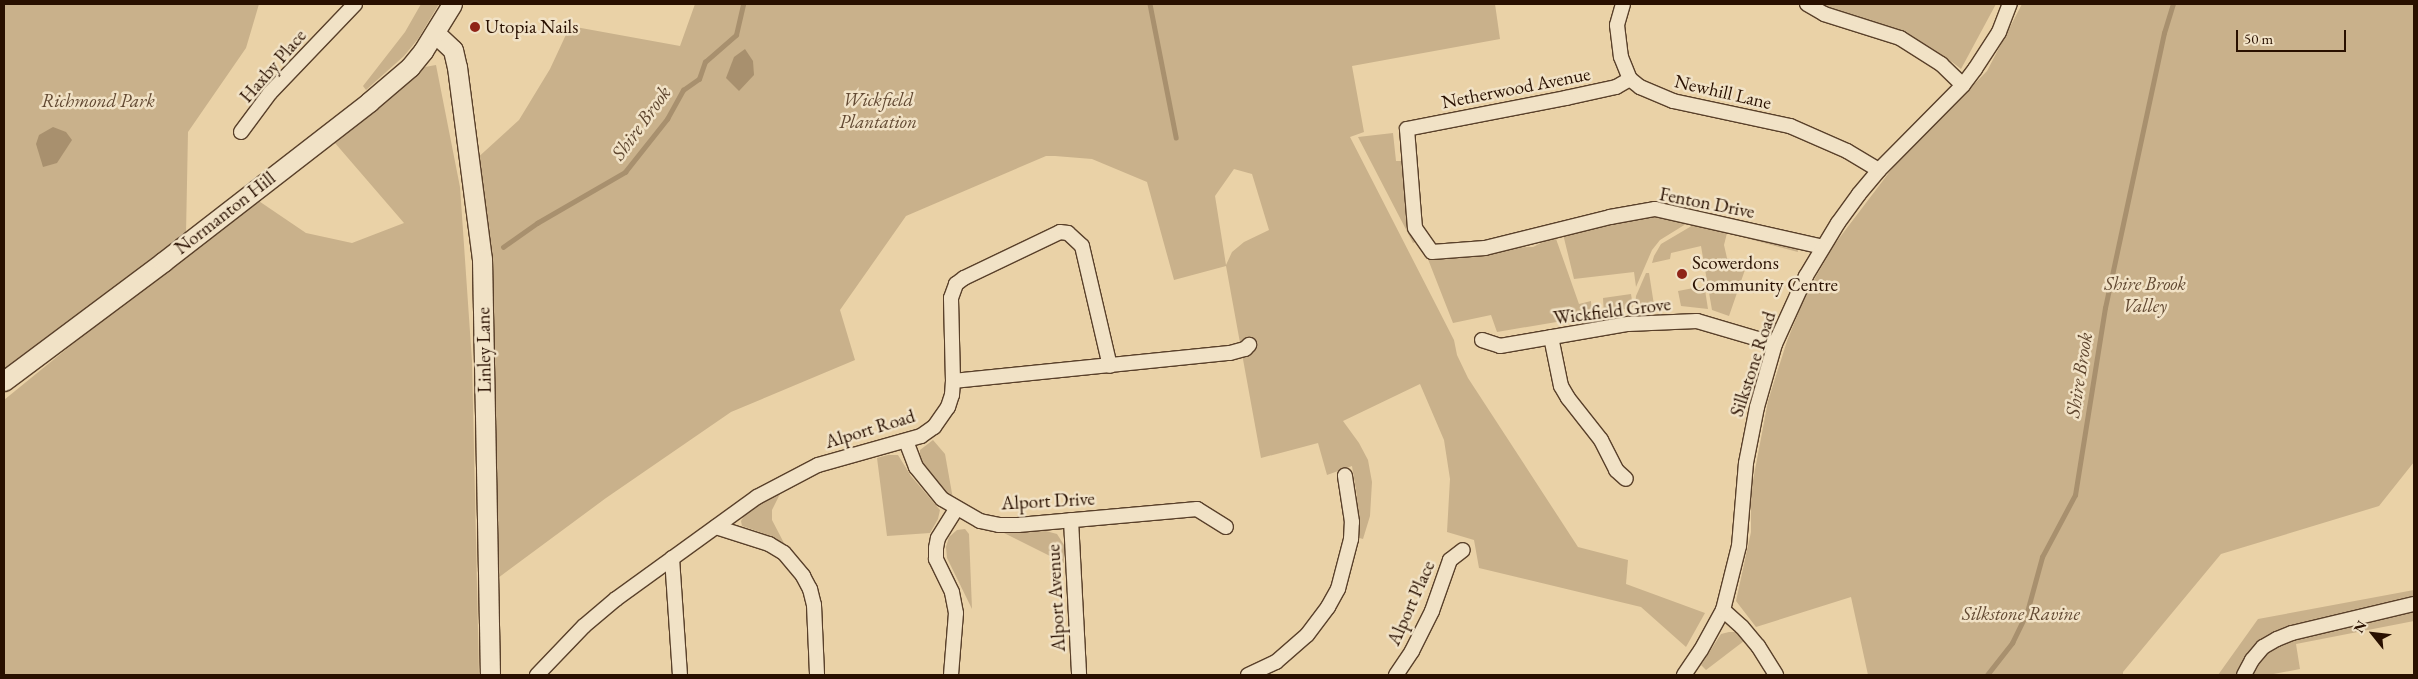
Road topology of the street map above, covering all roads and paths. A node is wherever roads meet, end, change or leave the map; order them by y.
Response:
1 (355, 4) edge
2 (452, 4) edge
3 (1622, 4) edge
4 (1807, 4) edge
5 (2010, 4) edge
6 (436, 34) junction
7 (1630, 79) junction
8 (1963, 85) junction
9 (1407, 129) joint
10 (241, 132) dead end
11 (1879, 170) junction
12 (1823, 247) junction
13 (1551, 337) junction
14 (1482, 340) dead end
15 (1775, 344) junction
16 (1248, 345) dead end
17 (1110, 366) junction
18 (4, 381) edge
19 (953, 381) junction
20 (906, 441) junction
21 (1346, 476) dead end
22 (1626, 479) dead end
23 (956, 509) junction
24 (1071, 520) junction
25 (716, 527) junction
26 (1226, 527) dead end
27 (1463, 550) dead end
28 (672, 558) junction
29 (2414, 604) edge
30 (1723, 610) junction
31 (490, 675) edge
32 (537, 675) edge
33 (680, 675) edge
34 (817, 675) edge
35 (951, 675) edge
36 (1079, 675) edge
37 (1248, 675) edge
38 (1396, 675) edge
39 (1684, 675) edge
40 (1776, 675) edge
41 (2244, 675) edge

1 - 10 street, Haxby Place
2 - 6 street, Normanton Hill
3 - 7 street
4 - 8 street
5 - 8 street, Silkstone Road
6 - 18 street, Normanton Hill
6 - 31 street, Linley Lane
7 - 9 street, Netherwood Avenue
7 - 11 street, Newhill Lane
8 - 11 street, Silkstone Road
9 - 12 street, Fenton Drive
11 - 12 street, Silkstone Road
12 - 15 street, Silkstone Road
13 - 14 street, Wickfield Grove
13 - 15 street, Wickfield Grove
13 - 22 street
15 - 30 street, Silkstone Road
16 - 17 street
17 - 19 street
17 - 19 street, Alport Road
19 - 20 street, Alport Road
20 - 23 street, Alport Drive
20 - 25 street, Alport Road
21 - 37 street
23 - 24 street, Alport Drive
23 - 35 street
24 - 26 street, Alport Drive
24 - 36 street, Alport Avenue
25 - 28 street, Alport Road
25 - 34 street
27 - 38 street, Alport Place
28 - 32 street, Alport Road
28 - 33 street
29 - 41 street
30 - 39 street, Silkstone Road
30 - 40 street

